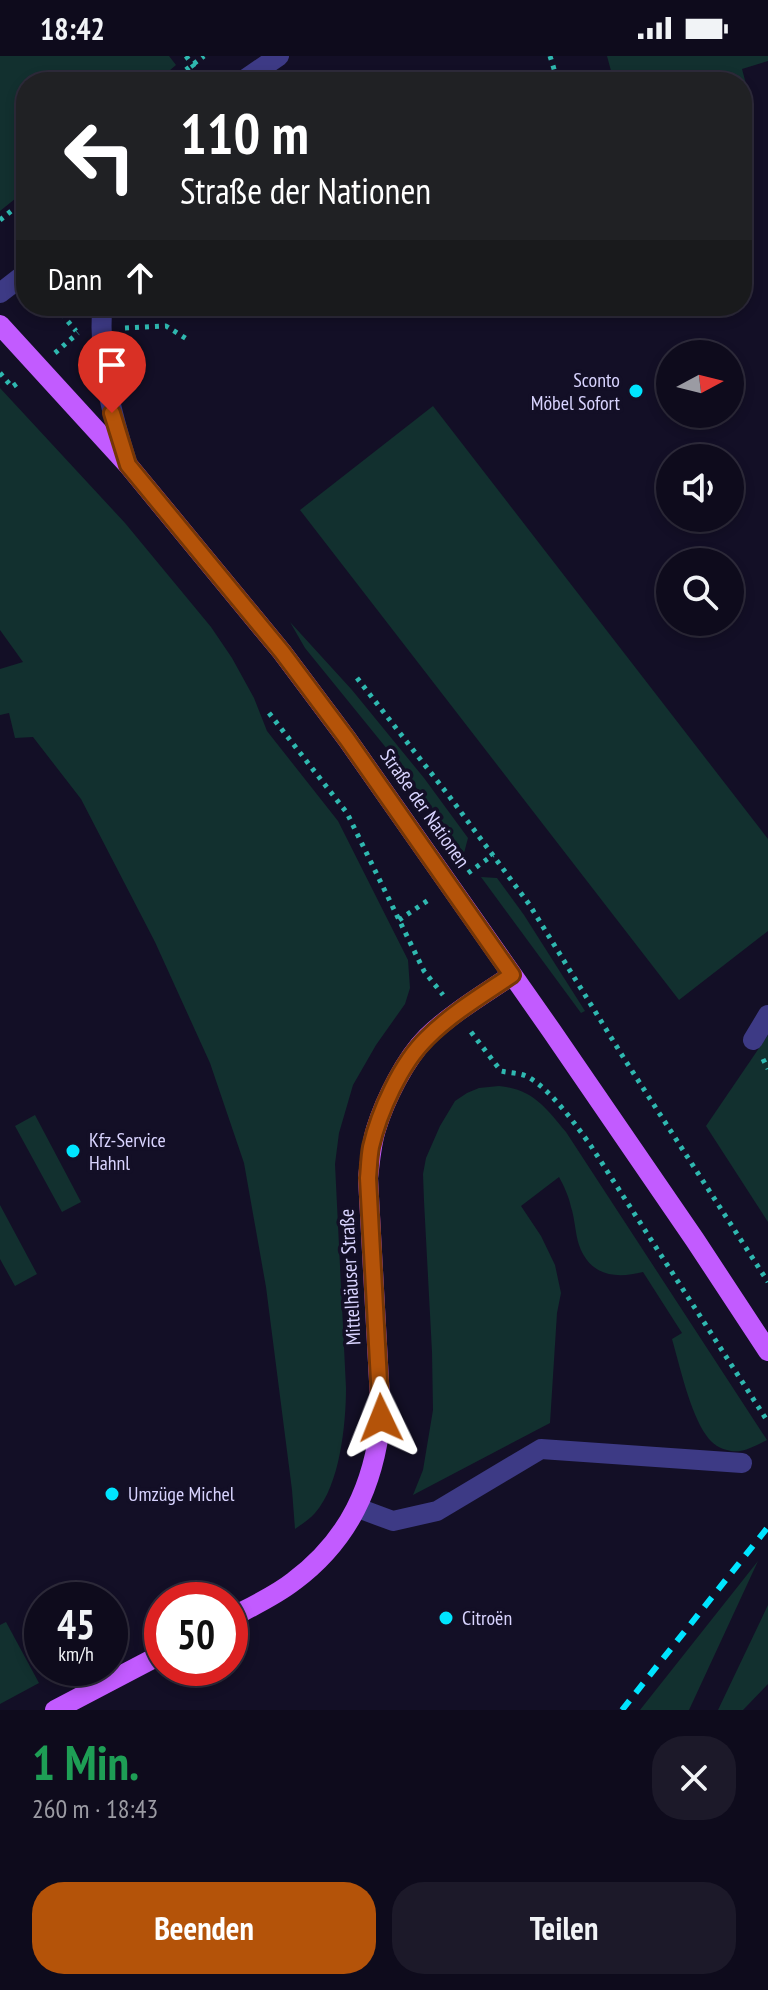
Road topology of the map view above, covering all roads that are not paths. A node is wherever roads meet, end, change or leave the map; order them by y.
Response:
1 (279, 56) edge
2 (256, 72) edge
3 (16, 281) edge
4 (0, 293) edge
5 (102, 316) edge
6 (0, 325) edge
7 (128, 465) junction
8 (512, 975) junction
9 (768, 1015) edge
10 (753, 1040) dead end
11 (768, 1351) edge
12 (742, 1463) dead end
13 (358, 1508) junction
14 (248, 1608) edge
15 (144, 1663) edge
16 (55, 1710) edge

1 - 2 street
3 - 4 street
5 - 7 street
6 - 7 main road, Straße der Nationen
7 - 8 main road, Straße der Nationen
8 - 11 main road, Straße der Nationen
8 - 13 main road, Mittelhäuser Straße
9 - 10 street
12 - 13 street
13 - 14 main road, Mittelhäuser Straße
15 - 16 main road

